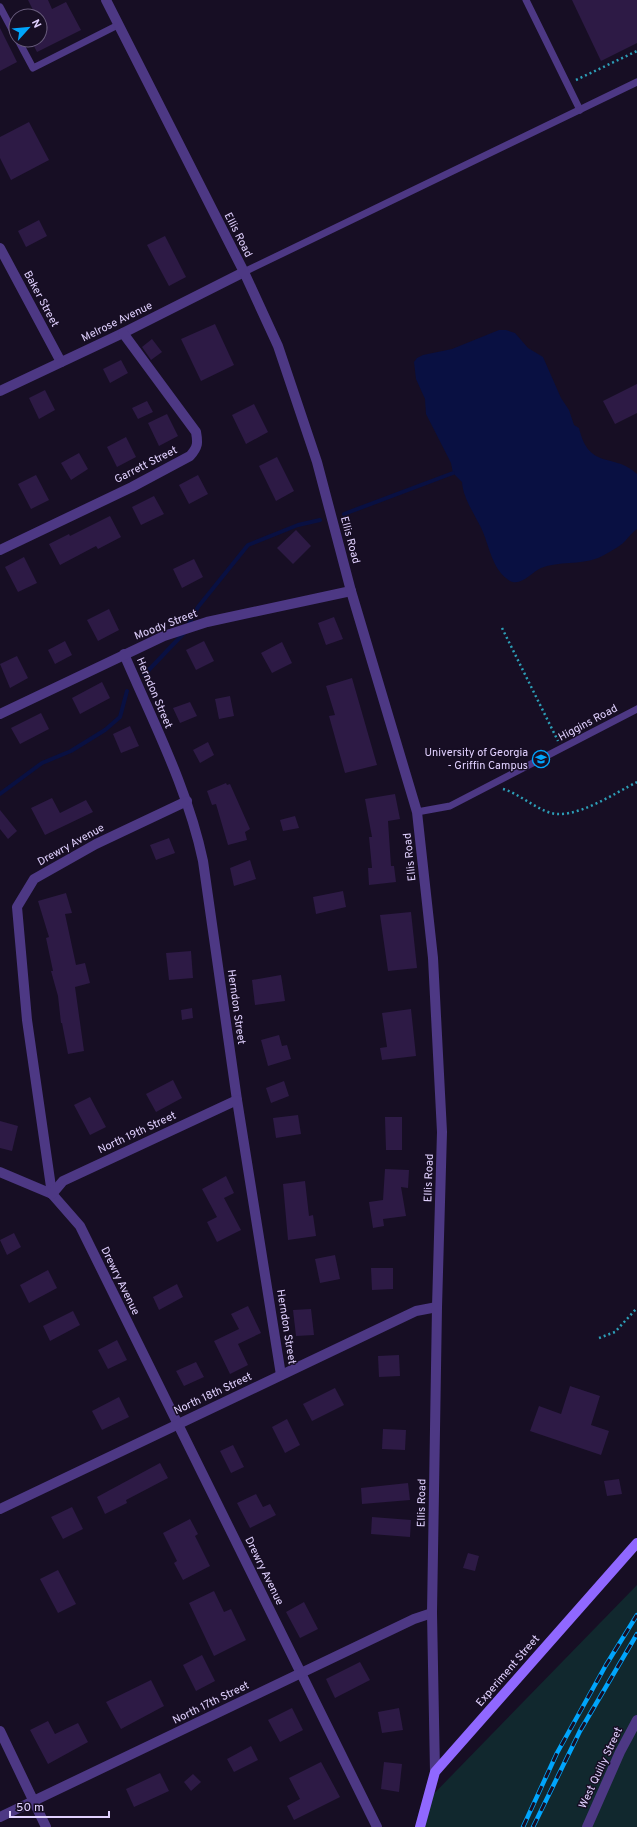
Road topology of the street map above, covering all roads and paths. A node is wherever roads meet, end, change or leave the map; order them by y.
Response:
1 (106, 0) edge
2 (526, 0) edge
3 (0, 7) edge
4 (8, 22) edge
5 (118, 25) junction
6 (22, 48) edge
7 (637, 51) edge
8 (637, 82) edge
9 (567, 85) junction
10 (580, 110) junction
11 (0, 248) edge
12 (244, 272) junction
13 (123, 333) junction
14 (61, 362) junction
15 (0, 391) edge
16 (0, 550) edge
17 (352, 591) junction
18 (502, 628) dead end
19 (124, 654) junction
20 (637, 709) edge
21 (0, 714) edge
22 (561, 749) junction
23 (637, 782) edge
24 (492, 785) junction
25 (187, 801) junction
26 (418, 812) junction
27 (237, 1100) junction
28 (0, 1172) edge
29 (52, 1194) junction
30 (437, 1307) junction
31 (637, 1308) edge
32 (599, 1338) dead end
33 (281, 1375) junction
34 (178, 1424) junction
35 (0, 1509) edge
36 (637, 1543) edge
37 (432, 1612) junction
38 (301, 1673) junction
39 (637, 1720) edge
40 (0, 1731) edge
41 (435, 1772) junction
42 (33, 1801) junction
43 (0, 1817) edge
44 (46, 1827) edge
45 (377, 1827) edge
46 (420, 1827) edge
47 (587, 1827) edge

1 - 5 street, Ellis Road
2 - 9 lane
3 - 4 lane
5 - 6 lane
5 - 12 street, Ellis Road
7 - 9 path
8 - 10 lane
9 - 10 lane
10 - 12 lane
11 - 14 street, Baker Street
12 - 13 street, Melrose Avenue
12 - 17 street, Ellis Road
13 - 14 street, Melrose Avenue
13 - 16 street, Garrett Street
14 - 15 street, Melrose Avenue
17 - 19 street, Moody Street
17 - 26 street, Ellis Road
18 - 22 path
19 - 21 street, Moody Street
19 - 25 street, Herndon Street
20 - 22 lane, Higgins Road
22 - 24 lane, Higgins Road
23 - 24 path
24 - 26 lane, Higgins Road
25 - 27 street, Herndon Street
25 - 29 street, Drewry Avenue
26 - 30 street, Ellis Road
27 - 29 street, North 19th Street
27 - 33 street, Herndon Street
28 - 29 street
29 - 34 street, Drewry Avenue
30 - 33 street, North 18th Street
30 - 37 street, Ellis Road
31 - 32 path
33 - 34 street, North 18th Street
34 - 35 street, North 18th Street
34 - 38 street, Drewry Avenue
36 - 41 main road, Experiment Street
37 - 38 street, North 17th Street
37 - 41 street, Ellis Road
38 - 42 street, North 17th Street
38 - 45 street, Drewry Avenue
39 - 47 street, West Quilly Street
40 - 42 street
41 - 46 main road, Experiment Street
42 - 43 street, North 17th Street
42 - 44 street

